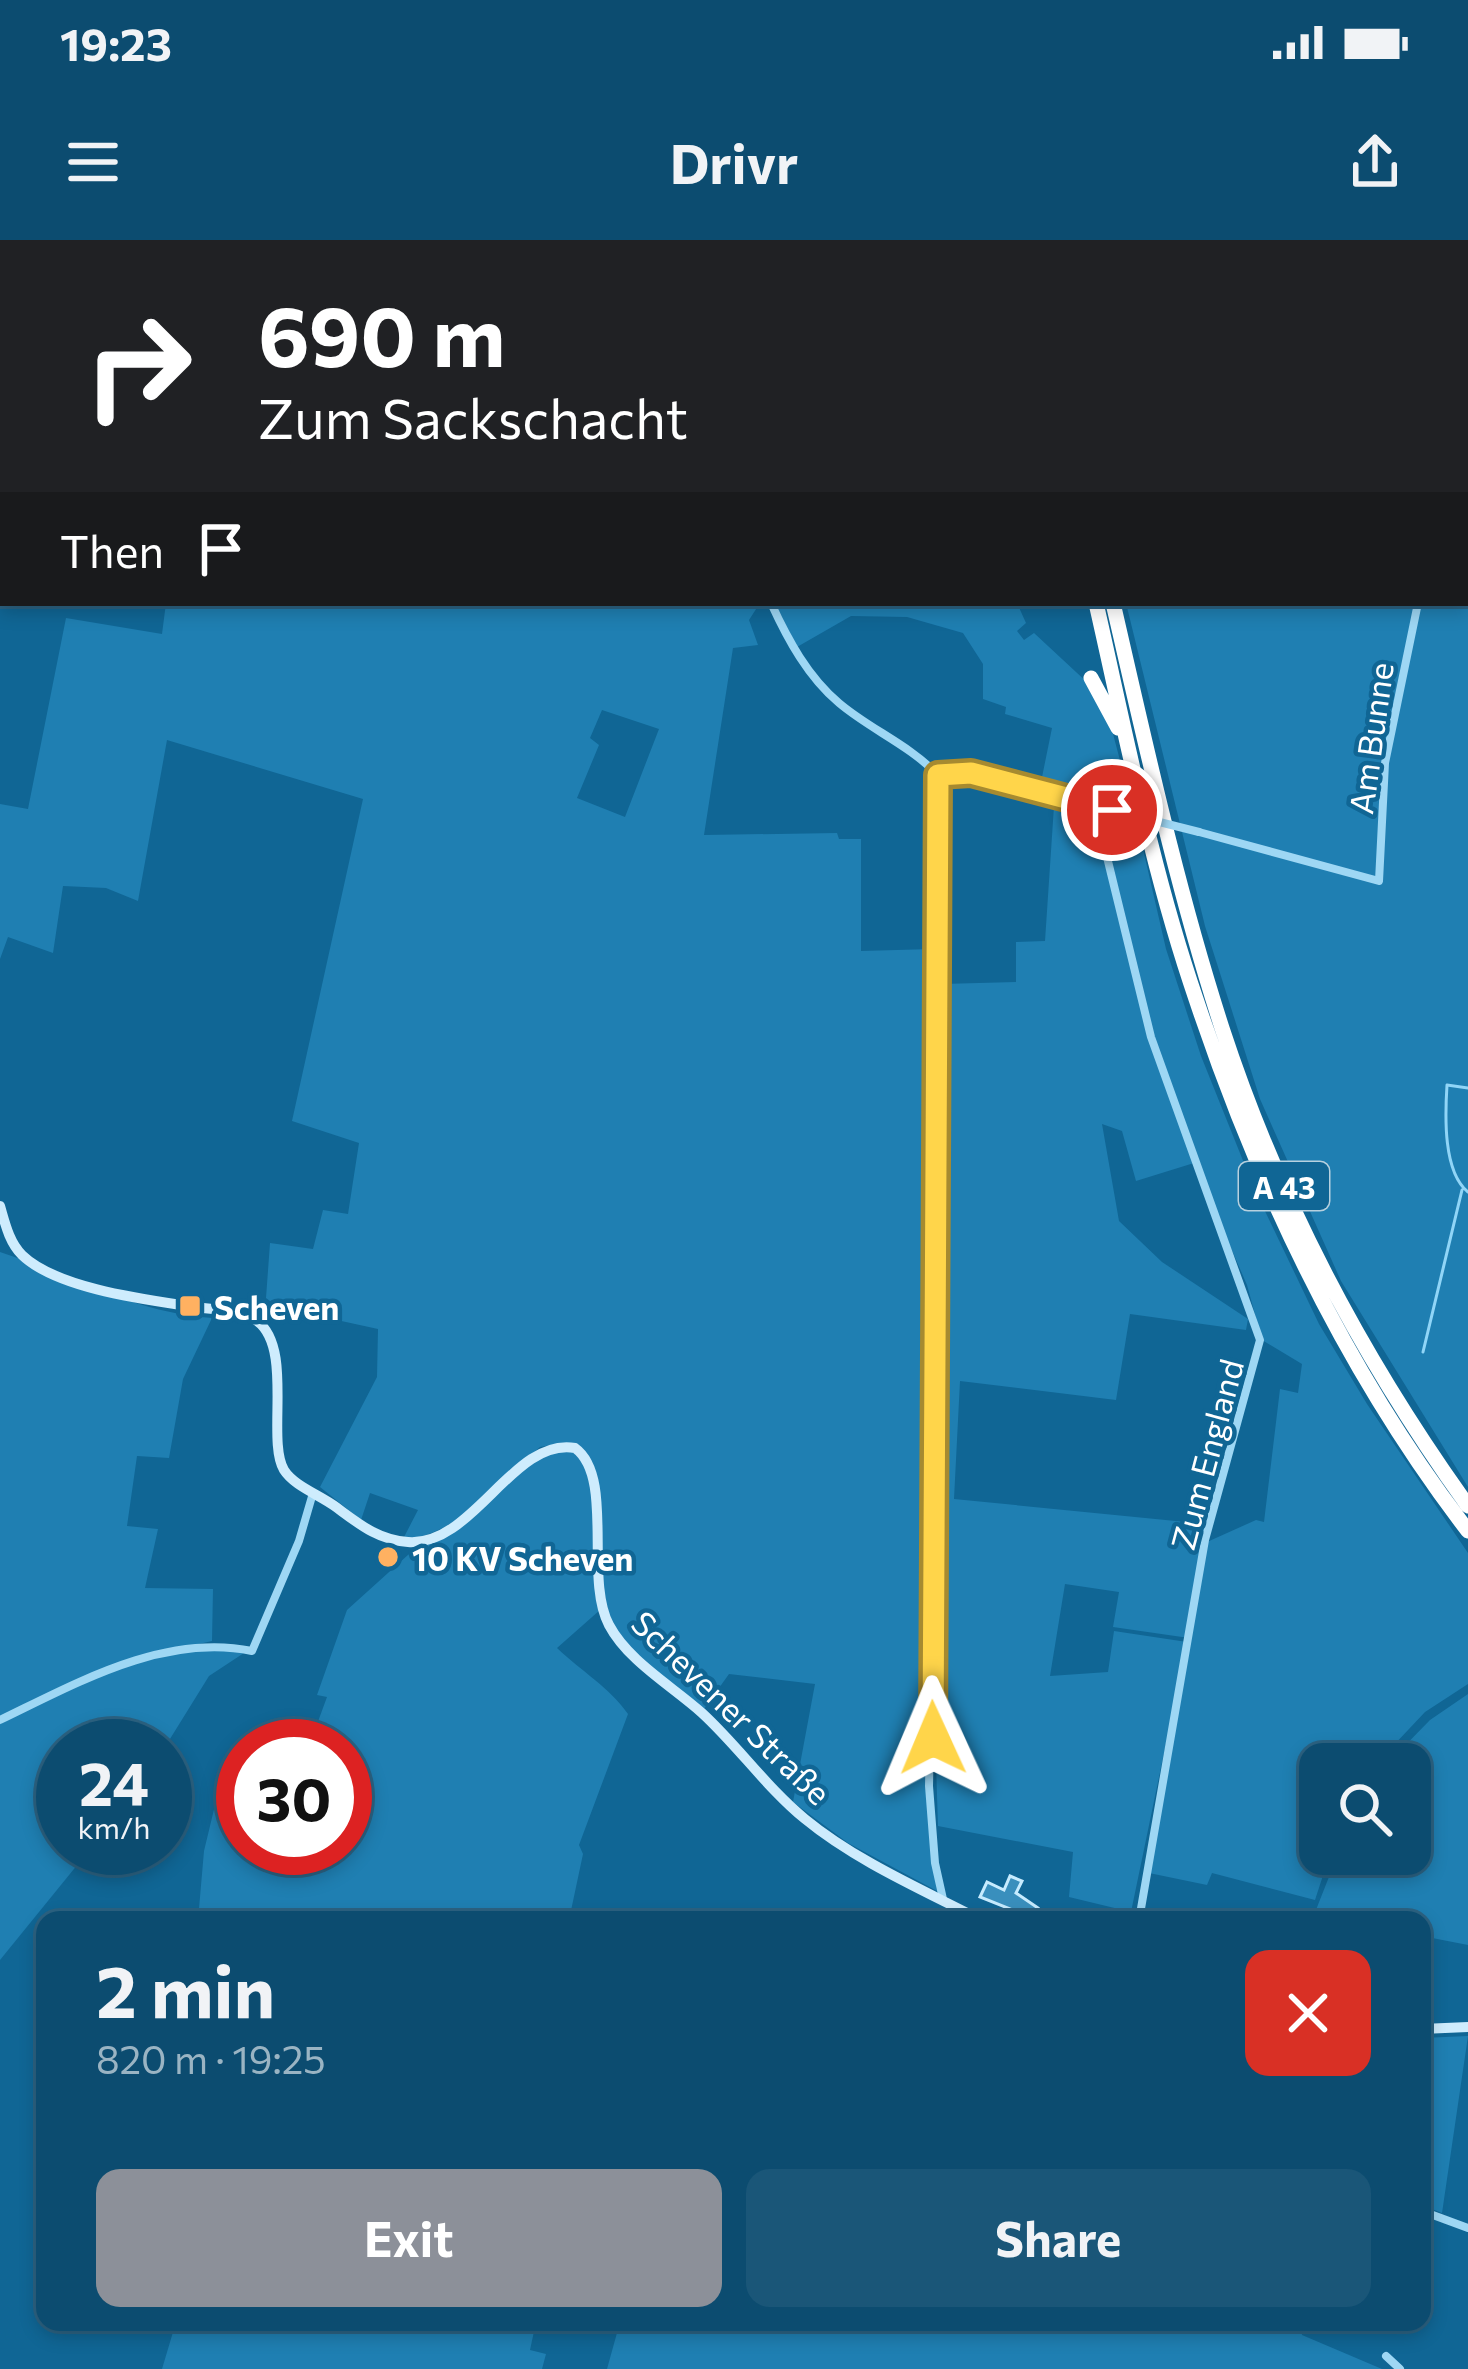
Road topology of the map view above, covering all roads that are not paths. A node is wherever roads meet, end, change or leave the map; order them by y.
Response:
1 (773, 606) edge
2 (1097, 606) edge
3 (1114, 606) edge
4 (1417, 606) edge
5 (1091, 677) dead end
6 (1132, 759) junction
7 (938, 775) junction
8 (1094, 804) junction
9 (0, 1206) edge
10 (314, 1491) junction
11 (1468, 1506) edge
12 (1468, 1531) edge
13 (0, 1720) edge
14 (944, 1901) junction
15 (963, 1911) edge
16 (1140, 1911) edge
17 (1468, 2027) edge
18 (1431, 2029) edge
19 (1431, 2214) edge
20 (1468, 2228) edge
21 (1386, 2356) dead end
22 (1400, 2369) edge

1 - 7 street
2 - 6 highway, A 43
3 - 11 highway, A 43
4 - 8 street, Am Bunne, bridge
5 - 6 highway
6 - 12 highway, A 43
7 - 8 street
7 - 14 street
8 - 16 street, Zum England
9 - 10 main road, Schevener Straße
10 - 13 street
10 - 14 main road, Schevener Straße
14 - 15 main road, Schevener Straße
17 - 18 main road
19 - 20 street
21 - 22 street

